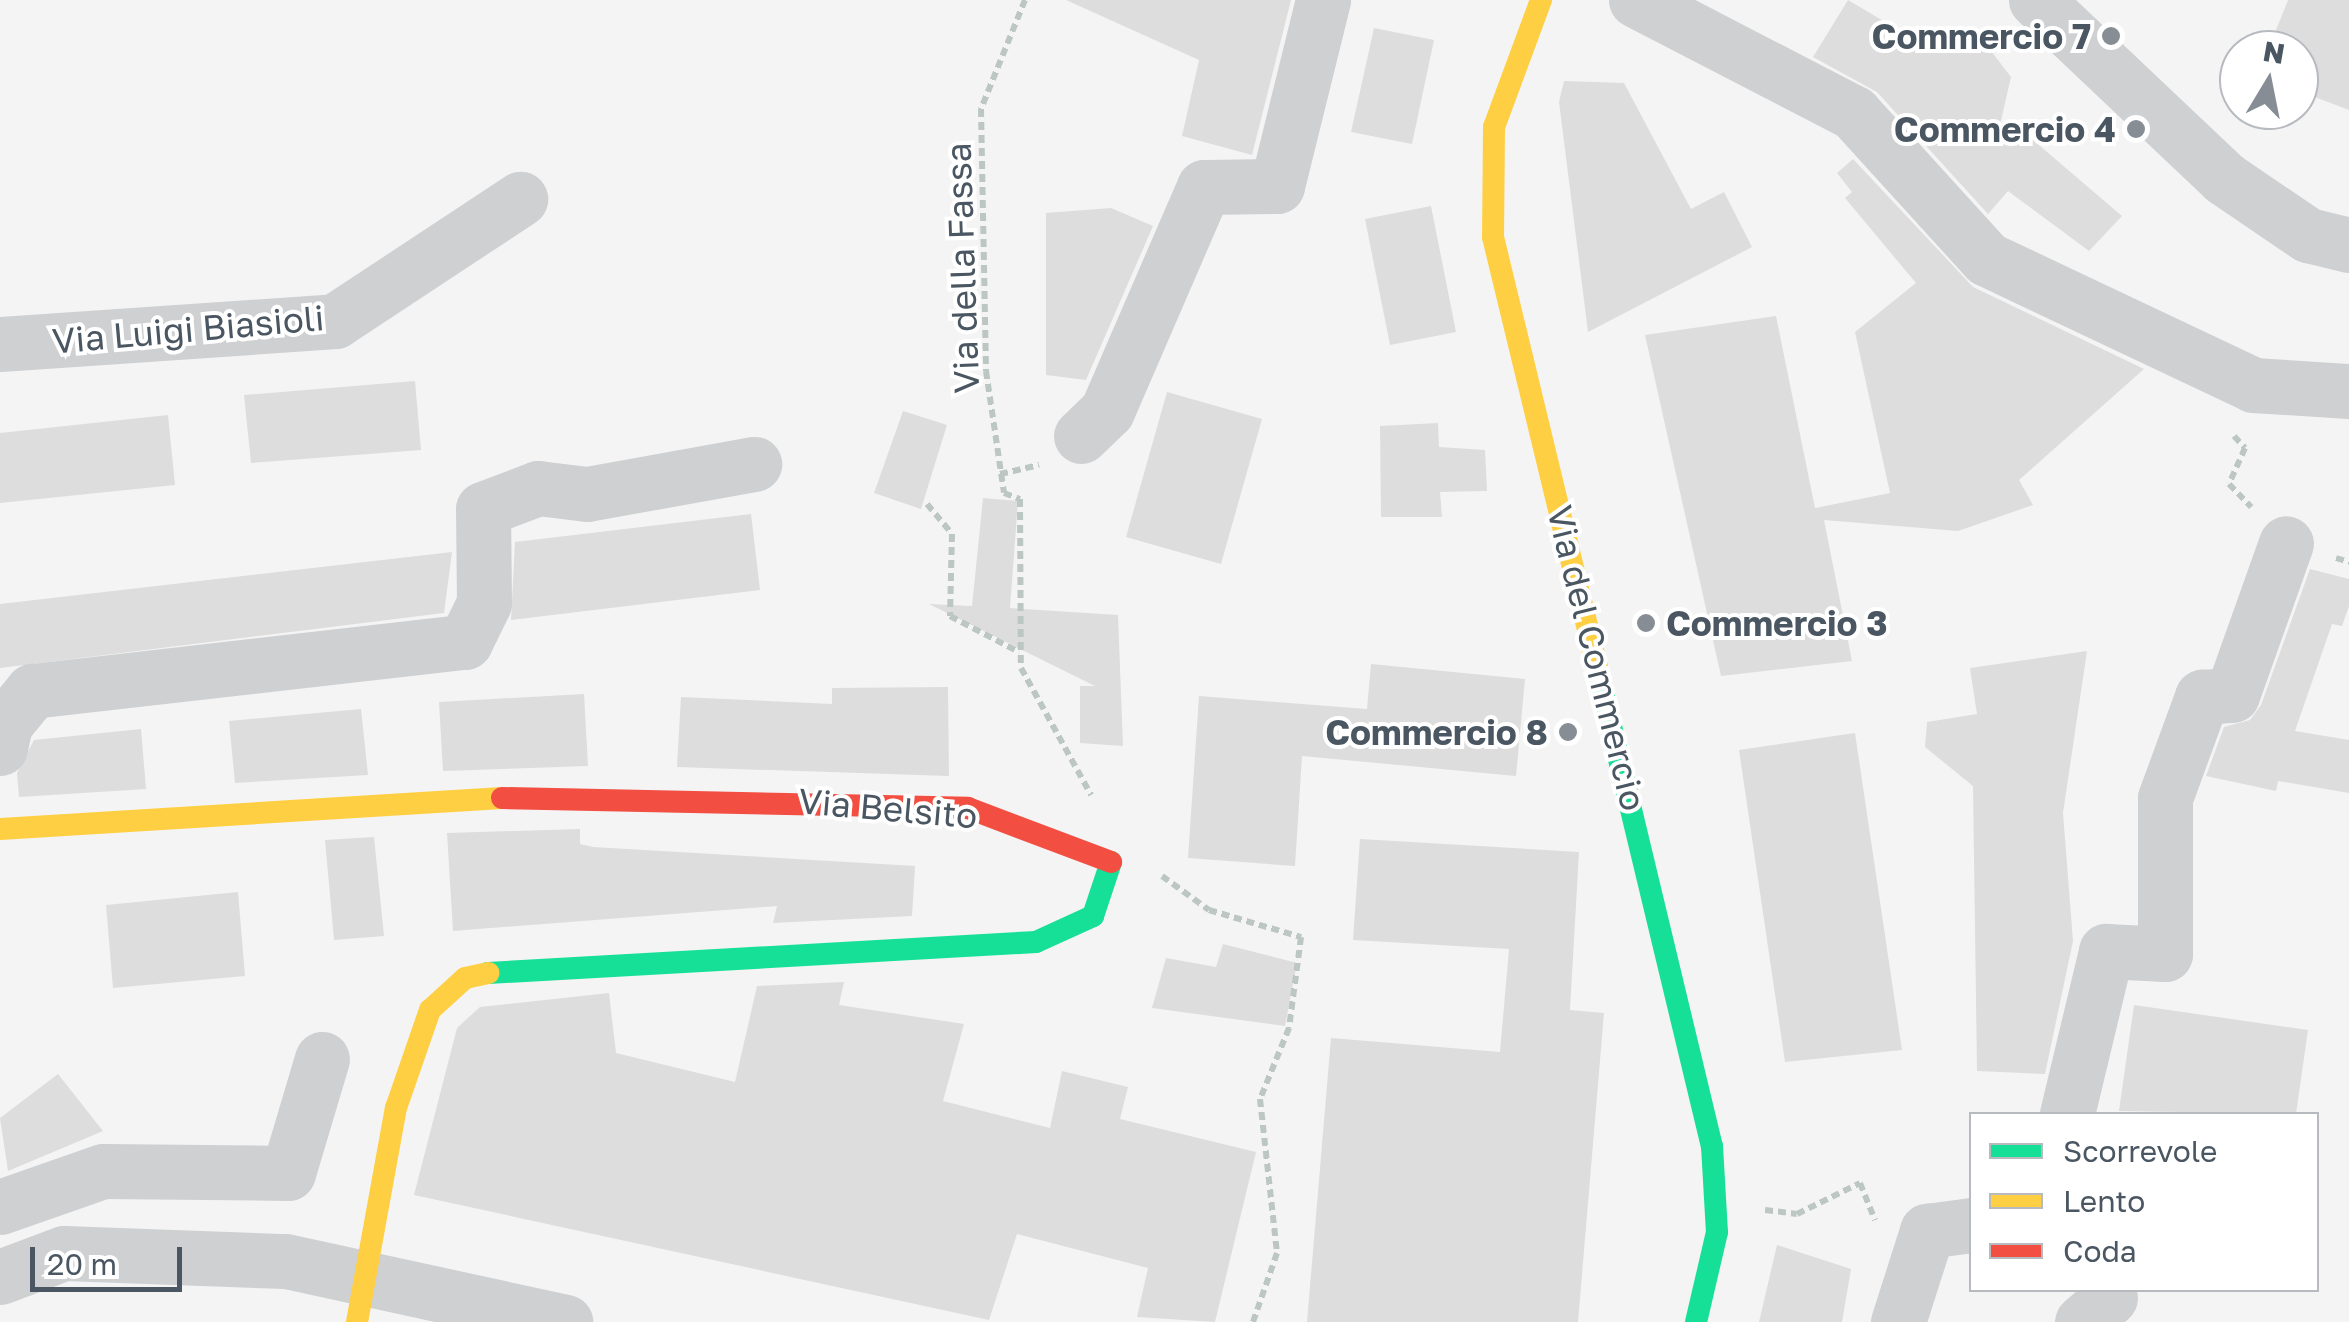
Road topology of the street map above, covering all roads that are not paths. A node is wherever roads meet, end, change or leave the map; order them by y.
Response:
1 (1322, 0) edge
2 (1541, 0) edge
3 (1636, 0) edge
4 (2036, 0) edge
5 (520, 199) dead end
6 (2349, 244) edge
7 (0, 344) edge
8 (2349, 391) edge
9 (1081, 436) dead end
10 (754, 464) dead end
11 (2286, 543) road end
12 (0, 748) edge
13 (0, 829) edge
14 (322, 1060) dead end
15 (2067, 1112) edge
16 (0, 1208) edge
17 (1949, 1228) edge
18 (0, 1277) edge
19 (362, 1299) edge
20 (566, 1322) edge
21 (1696, 1322) edge
22 (1898, 1322) edge

1 - 9 street
2 - 21 street, Via del Commercio
3 - 8 street
4 - 6 street
5 - 7 street, Via Luigi Biasioli
10 - 12 street
11 - 15 street
13 - 19 street, Via Belsito
14 - 16 street
17 - 22 street
18 - 19 street
19 - 20 street

